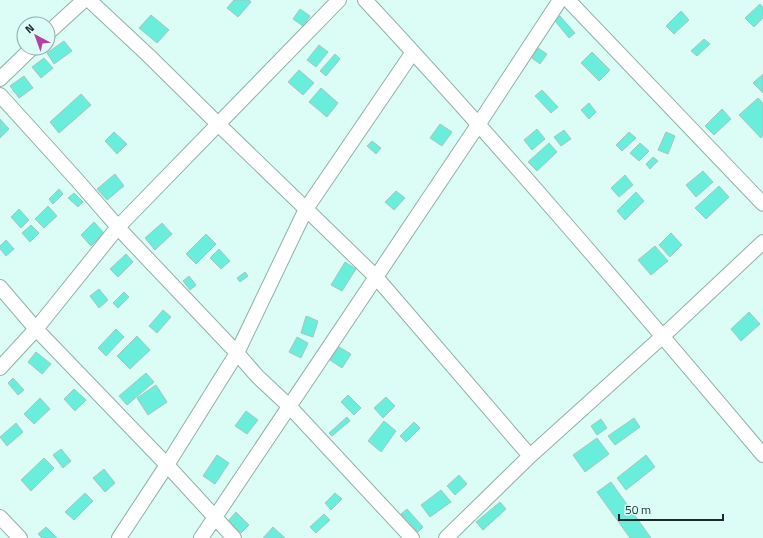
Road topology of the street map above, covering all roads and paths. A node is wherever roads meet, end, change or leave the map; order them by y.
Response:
1 (84, 0) edge
2 (89, 0) edge
3 (339, 0) edge
4 (364, 0) edge
5 (560, 0) edge
6 (568, 0) edge
7 (56, 26) edge
8 (413, 52) junction
9 (24, 56) edge
10 (0, 79) edge
11 (0, 95) edge
12 (218, 124) junction
13 (478, 125) junction
14 (763, 204) edge
15 (306, 209) junction
16 (118, 227) junction
17 (763, 242) edge
18 (376, 277) junction
19 (0, 287) edge
20 (36, 329) junction
21 (663, 336) junction
22 (237, 354) junction
23 (0, 368) edge
24 (289, 406) junction
25 (763, 455) edge
26 (530, 456) junction
27 (167, 465) junction
28 (0, 517) edge
29 (215, 517) junction
30 (20, 538) edge
31 (119, 538) edge
32 (201, 538) edge
33 (234, 538) edge
34 (412, 538) edge
35 (446, 538) edge

1 - 7 street
2 - 12 street
3 - 12 street
4 - 8 street
5 - 13 street
6 - 14 street
8 - 13 street
8 - 15 street
9 - 10 street
11 - 16 street
12 - 15 street
12 - 16 street
13 - 18 street
13 - 21 street
15 - 18 street
15 - 22 street
16 - 20 street
16 - 22 street
17 - 21 street
18 - 24 street
18 - 26 street
19 - 20 street
20 - 23 street
20 - 27 street
21 - 25 street
21 - 26 street
22 - 24 street
22 - 27 street
24 - 29 street
24 - 34 street
26 - 35 street
27 - 29 street
27 - 31 street
28 - 30 street
29 - 32 street
29 - 33 street

